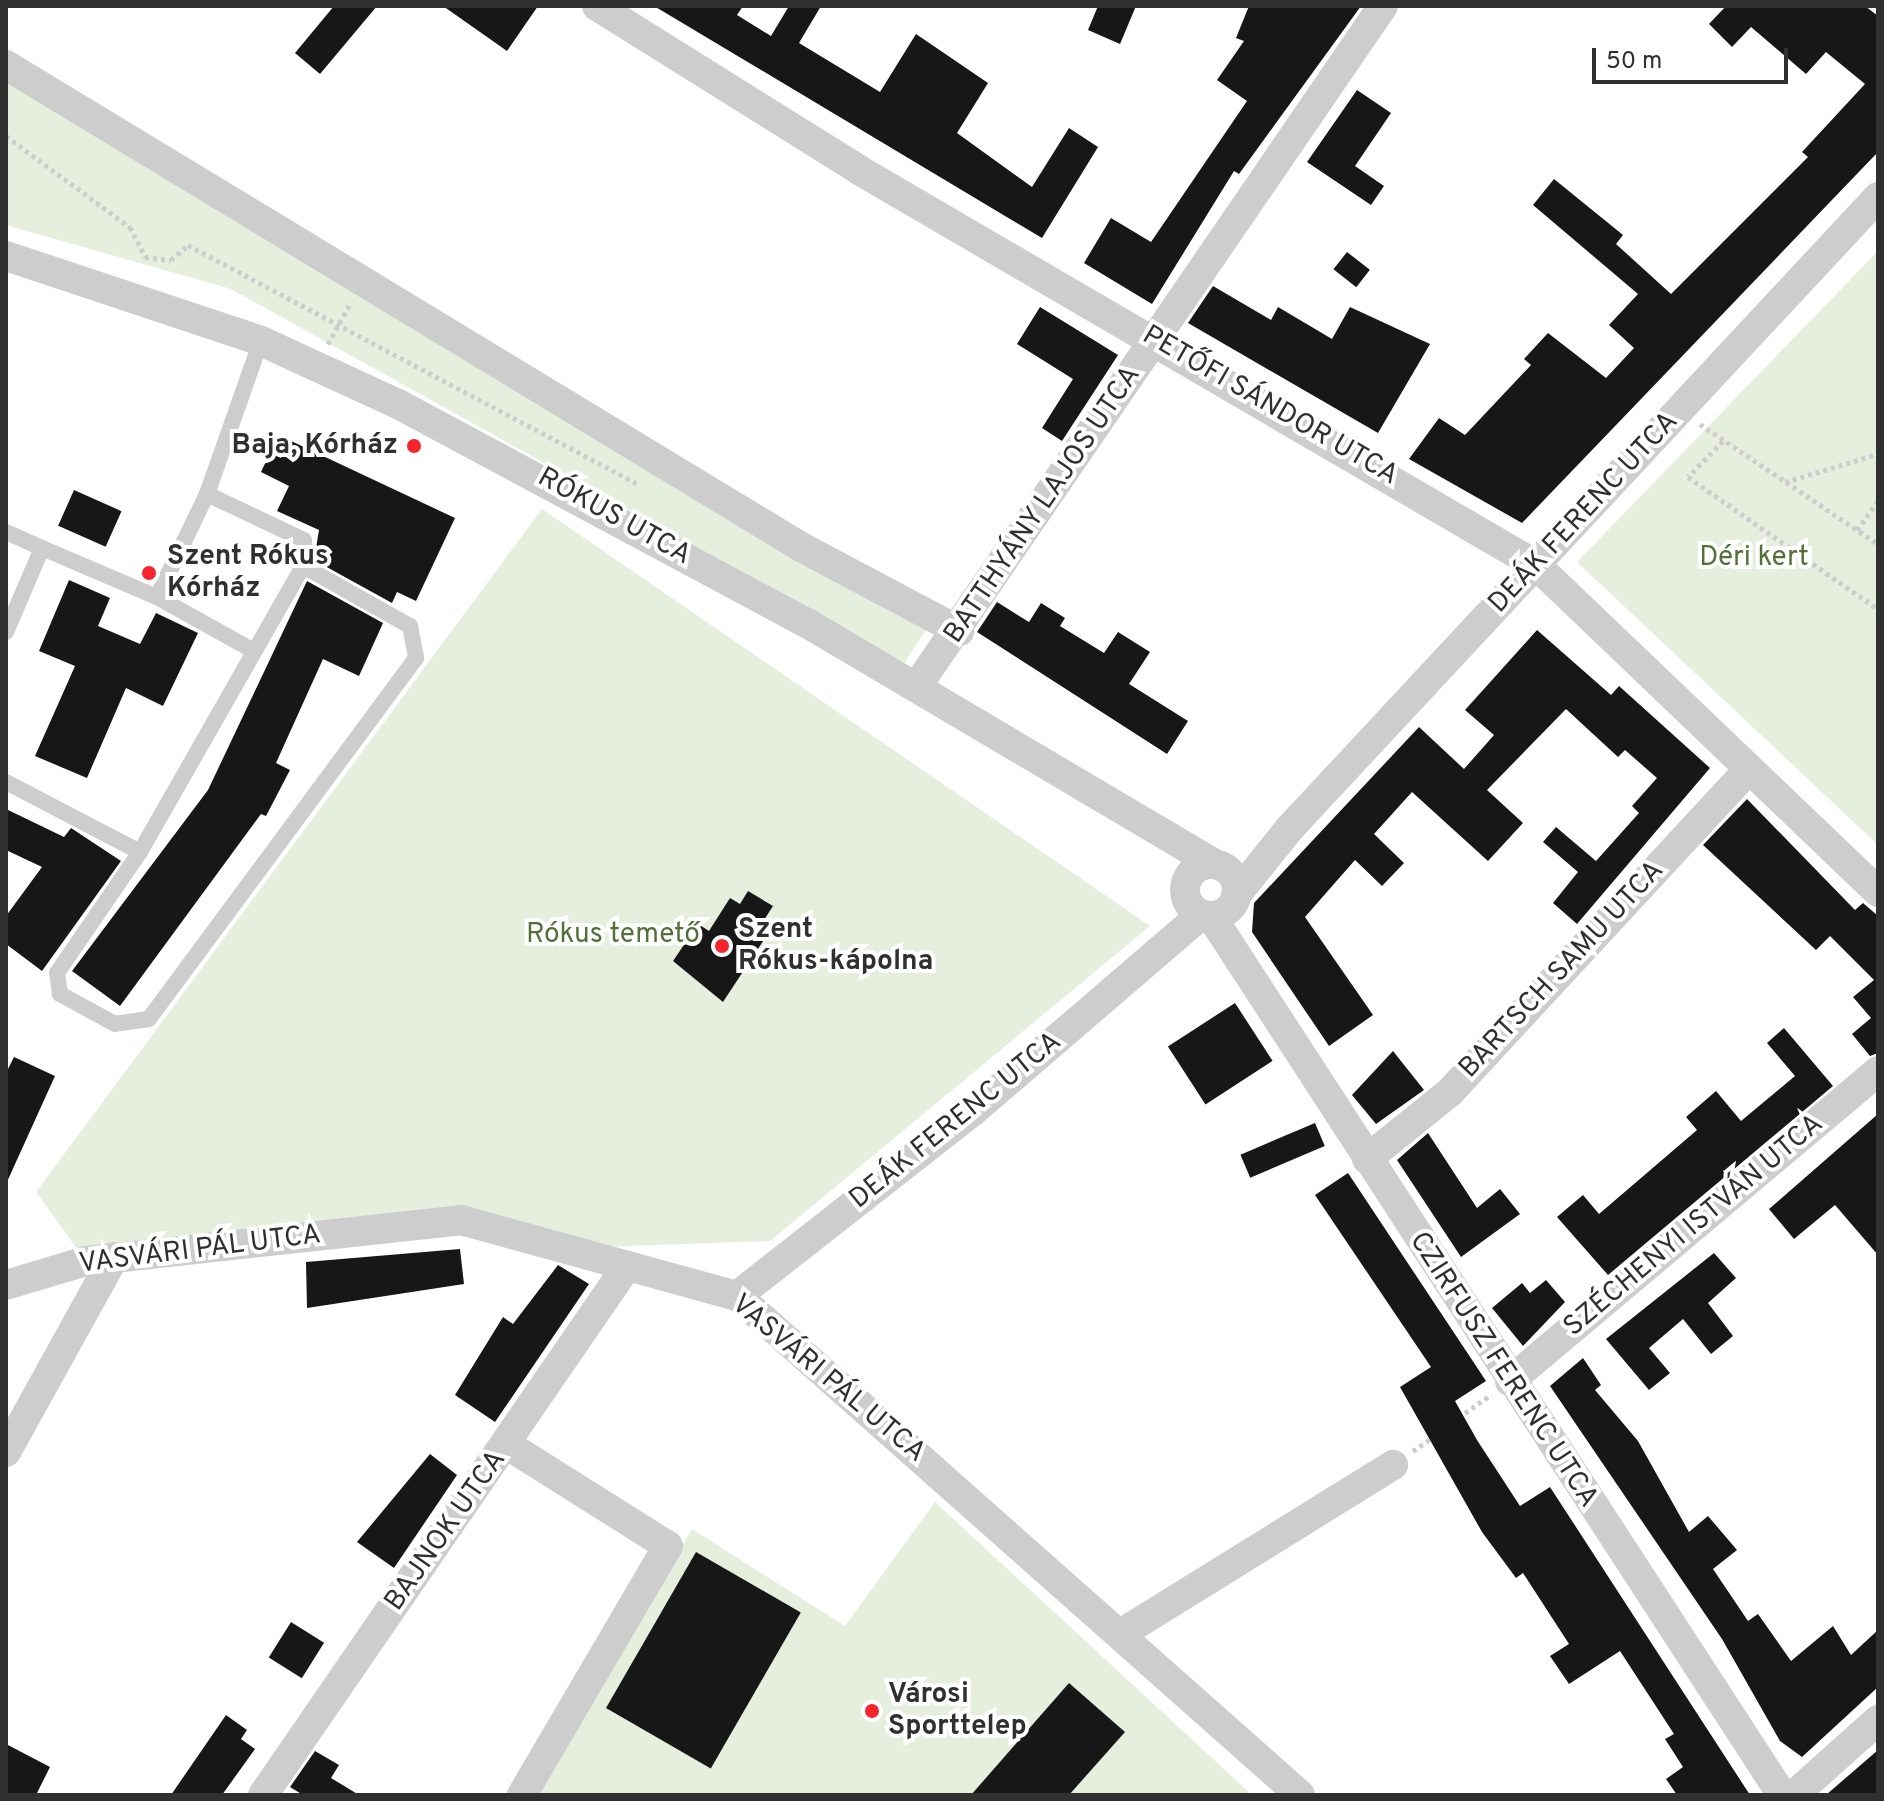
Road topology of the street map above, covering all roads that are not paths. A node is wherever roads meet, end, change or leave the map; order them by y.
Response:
1 (597, 6) edge
2 (1383, 6) edge
3 (6, 65) edge
4 (1878, 197) edge
5 (6, 256) edge
6 (1153, 339) junction
7 (261, 341) junction
8 (207, 494) junction
9 (6, 532) edge
10 (42, 548) junction
11 (1536, 565) junction
12 (303, 566) junction
13 (157, 597) junction
14 (959, 631) junction
15 (6, 632) edge
16 (254, 651) junction
17 (917, 686) junction
18 (1747, 771) junction
19 (6, 782) edge
20 (1289, 829) junction
21 (1187, 848) junction
22 (140, 852) junction
23 (1219, 866) junction
24 (1878, 892) edge
25 (1209, 902) junction
26 (1878, 1071) edge
27 (1367, 1159) junction
28 (114, 1257) junction
29 (627, 1266) junction
30 (6, 1285) edge
31 (737, 1296) junction
32 (1510, 1381) junction
33 (506, 1444) junction
34 (6, 1452) edge
35 (1393, 1465) dead end
36 (1122, 1633) junction
37 (1878, 1720) edge
38 (263, 1795) edge
39 (522, 1795) edge
40 (1300, 1795) edge
41 (1782, 1795) edge
42 (1794, 1795) edge

1 - 6 street, PETŐFI SÁNDOR UTCA
2 - 6 street, BATTHYÁNY LAJOS UTCA
3 - 14 street
4 - 11 street, DEÁK FERENC UTCA
5 - 7 street, RÓKUS UTCA
6 - 11 street, PETŐFI SÁNDOR UTCA
6 - 14 street, BATTHYÁNY LAJOS UTCA
7 - 8 lane
7 - 17 street, RÓKUS UTCA
8 - 12 lane
8 - 13 lane
9 - 10 lane
10 - 13 lane
10 - 15 lane
11 - 18 street, PETŐFI SÁNDOR UTCA
11 - 20 street, DEÁK FERENC UTCA
12 - 16 lane
12 - 22 lane
13 - 16 lane
14 - 17 street, BATTHYÁNY LAJOS UTCA
16 - 22 lane
17 - 21 street, RÓKUS UTCA
18 - 24 street, PETŐFI SÁNDOR UTCA
18 - 27 street, BARTSCH SAMU UTCA
19 - 22 lane
20 - 23 street
20 - 25 street
21 - 23 street, RÓKUS UTCA
21 - 25 street
23 - 25 street
23 - 25 street
25 - 27 street, CZIRFUSZ FERENC UTCA
25 - 31 street, DEÁK FERENC UTCA
26 - 32 street, SZÉCHENYI ISTVÁN UTCA
27 - 32 street, CZIRFUSZ FERENC UTCA
28 - 29 street, VASVÁRI PÁL UTCA
28 - 30 street, VASVÁRI PÁL UTCA
28 - 34 street
29 - 31 street, VASVÁRI PÁL UTCA
29 - 33 street, BAJNOK UTCA
31 - 36 street, VASVÁRI PÁL UTCA
32 - 41 street, CZIRFUSZ FERENC UTCA
33 - 38 street, BAJNOK UTCA
33 - 39 street
35 - 36 street
36 - 40 street, VASVÁRI PÁL UTCA
37 - 42 street

